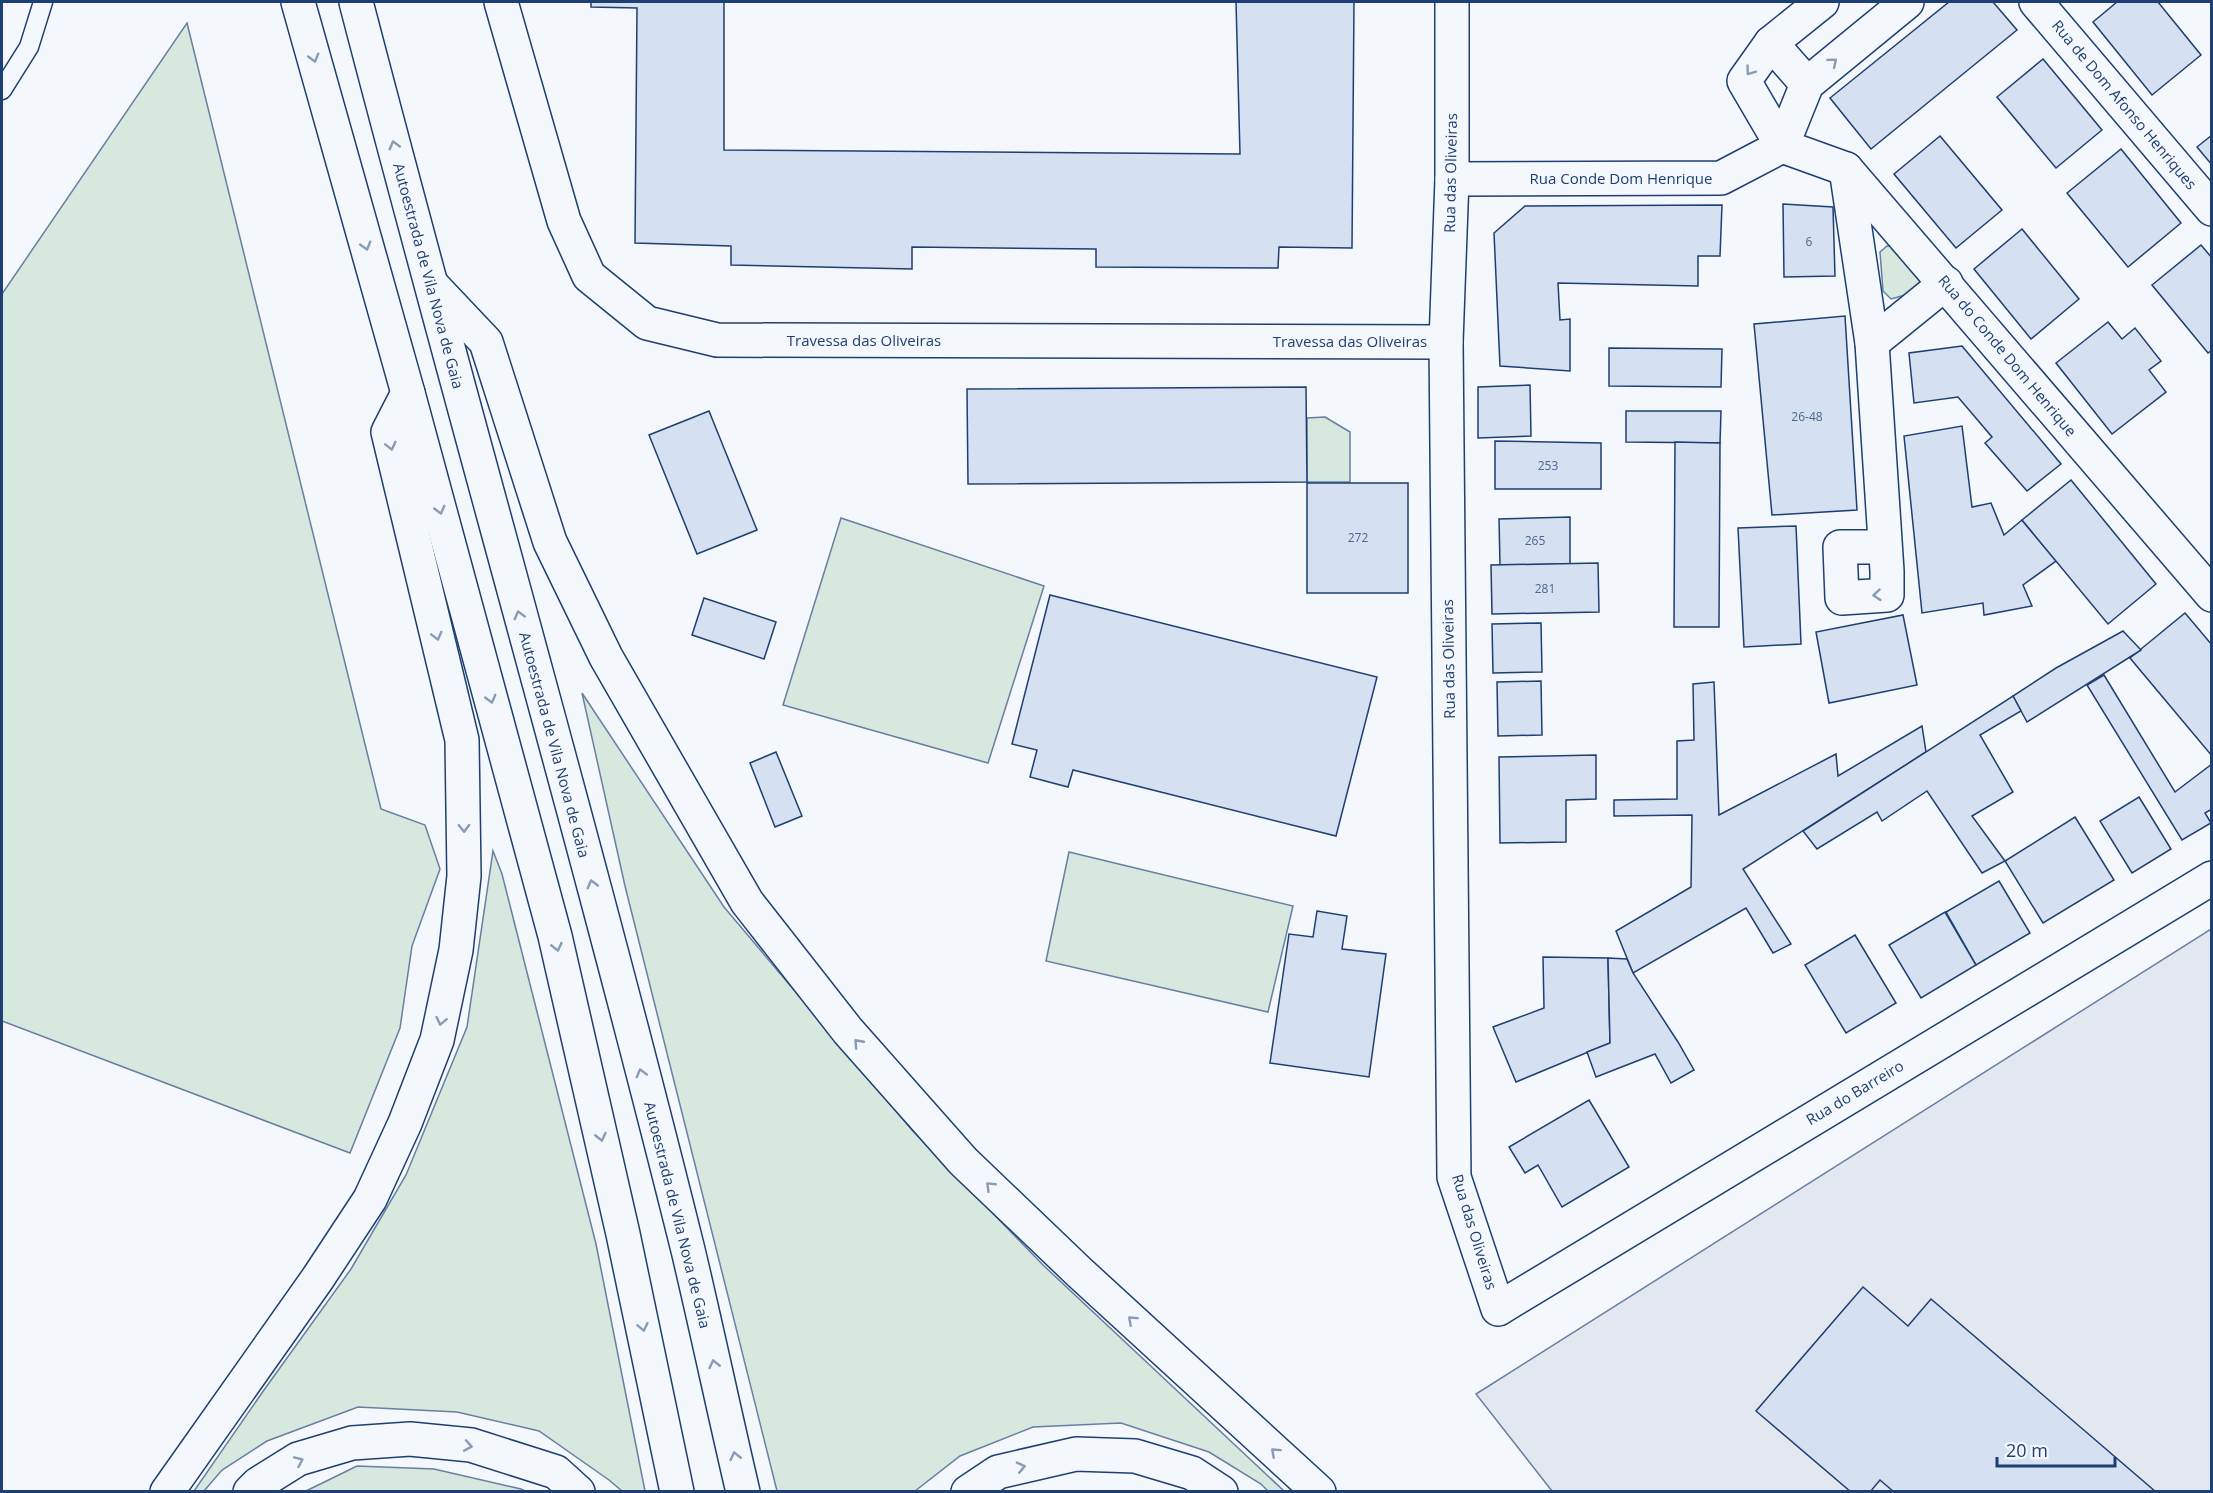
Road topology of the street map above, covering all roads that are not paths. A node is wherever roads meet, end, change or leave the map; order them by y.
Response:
1 (43, 2) edge
2 (298, 2) edge
3 (356, 2) edge
4 (501, 2) edge
5 (1452, 2) edge
6 (1822, 2) edge
7 (1907, 2) edge
8 (2036, 2) edge
9 (1771, 43) junction
10 (1807, 84) junction
11 (2, 90) edge
12 (1782, 146) junction
13 (1846, 169) junction
14 (1452, 179) junction
15 (2211, 209) edge
16 (429, 283) junction
17 (1946, 283) junction
18 (1446, 342) junction
19 (1872, 343) junction
20 (408, 393) junction
21 (1885, 547) dead end
22 (2211, 595) edge
23 (2211, 878) edge
24 (1498, 1309) joint
25 (167, 1491) edge
26 (250, 1491) edge
27 (578, 1491) edge
28 (677, 1491) edge
29 (743, 1491) edge
30 (968, 1491) edge
31 (1221, 1491) edge
32 (1318, 1491) edge

1 - 11 lane
2 -> 20 main road
16 -> 3 main road, Autoestrada de Vila Nova de Gaia
4 - 18 main road, Travessa das Oliveiras
5 - 14 main road, Rua das Oliveiras
6 - 9 main road
10 -> 7 main road
8 - 15 main road, Rua de Dom Afonso Henriques
9 - 10 main road
9 -> 12 main road
10 - 12 main road
12 - 13 main road, Rua do Conde Dom Henrique
12 - 14 main road, Rua Conde Dom Henrique
13 - 17 main road, Rua do Conde Dom Henrique
13 - 19 main road
14 - 18 main road, Rua das Oliveiras
29 -> 16 main road, Autoestrada de Vila Nova de Gaia
32 -> 16 main road
17 - 19 main road
17 - 22 main road, Rua do Conde Dom Henrique
18 - 24 main road, Rua das Oliveiras
19 - 21 main road
20 -> 25 main road
20 -> 28 main road
23 - 24 main road, Rua do Barreiro
26 -> 27 main road
30 -> 31 main road

